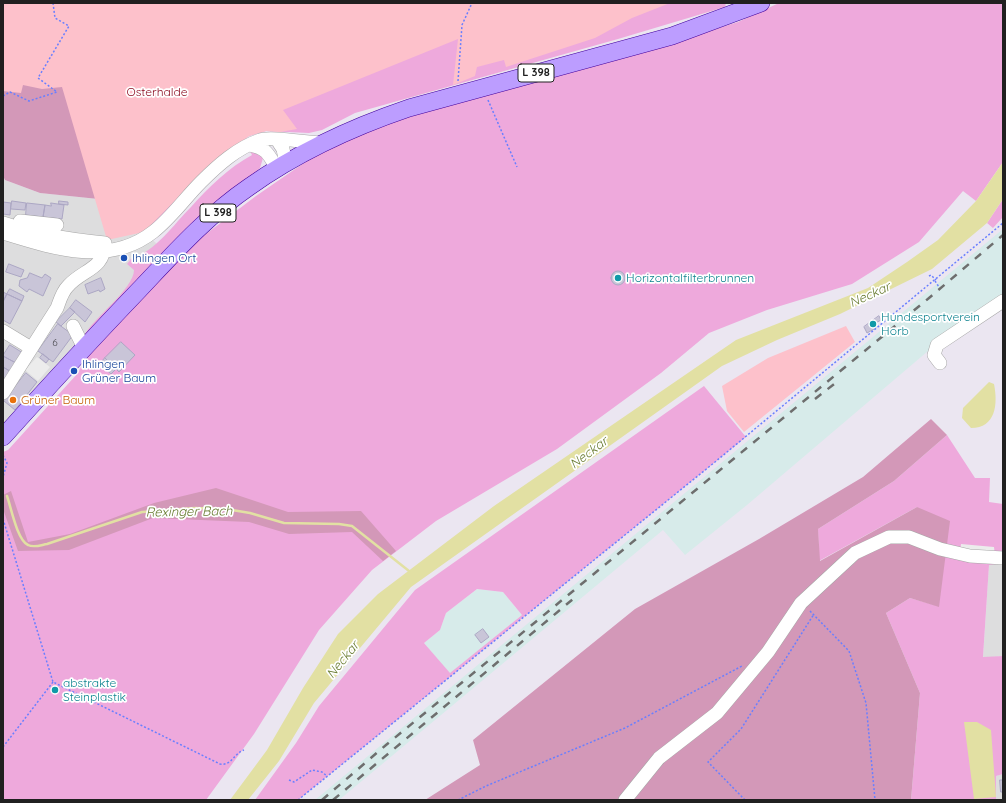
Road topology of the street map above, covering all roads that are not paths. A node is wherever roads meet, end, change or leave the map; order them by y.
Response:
1 (756, 4) edge
2 (737, 8) edge
3 (277, 140) junction
4 (323, 143) junction
5 (250, 145) junction
6 (282, 166) junction
7 (56, 225) dead end
8 (4, 226) edge
9 (104, 252) junction
10 (1003, 301) edge
11 (73, 326) dead end
12 (5, 336) edge
13 (32, 348) junction
14 (84, 348) junction
15 (940, 363) dead end
16 (3, 393) edge
17 (3, 437) edge
18 (1003, 558) edge
19 (625, 800) edge

1 - 2 main road, L 398
2 - 4 main road, L 398
3 - 4 street
3 - 5 street
3 - 6 street
4 - 6 main road, L 398
5 - 6 street
5 - 9 street
6 - 14 main road, L 398
7 - 8 street
8 - 9 street
8 - 9 street
9 - 13 street
10 - 15 street
11 - 14 street
12 - 13 street
13 - 16 street
14 - 17 main road, L 398
18 - 19 street

